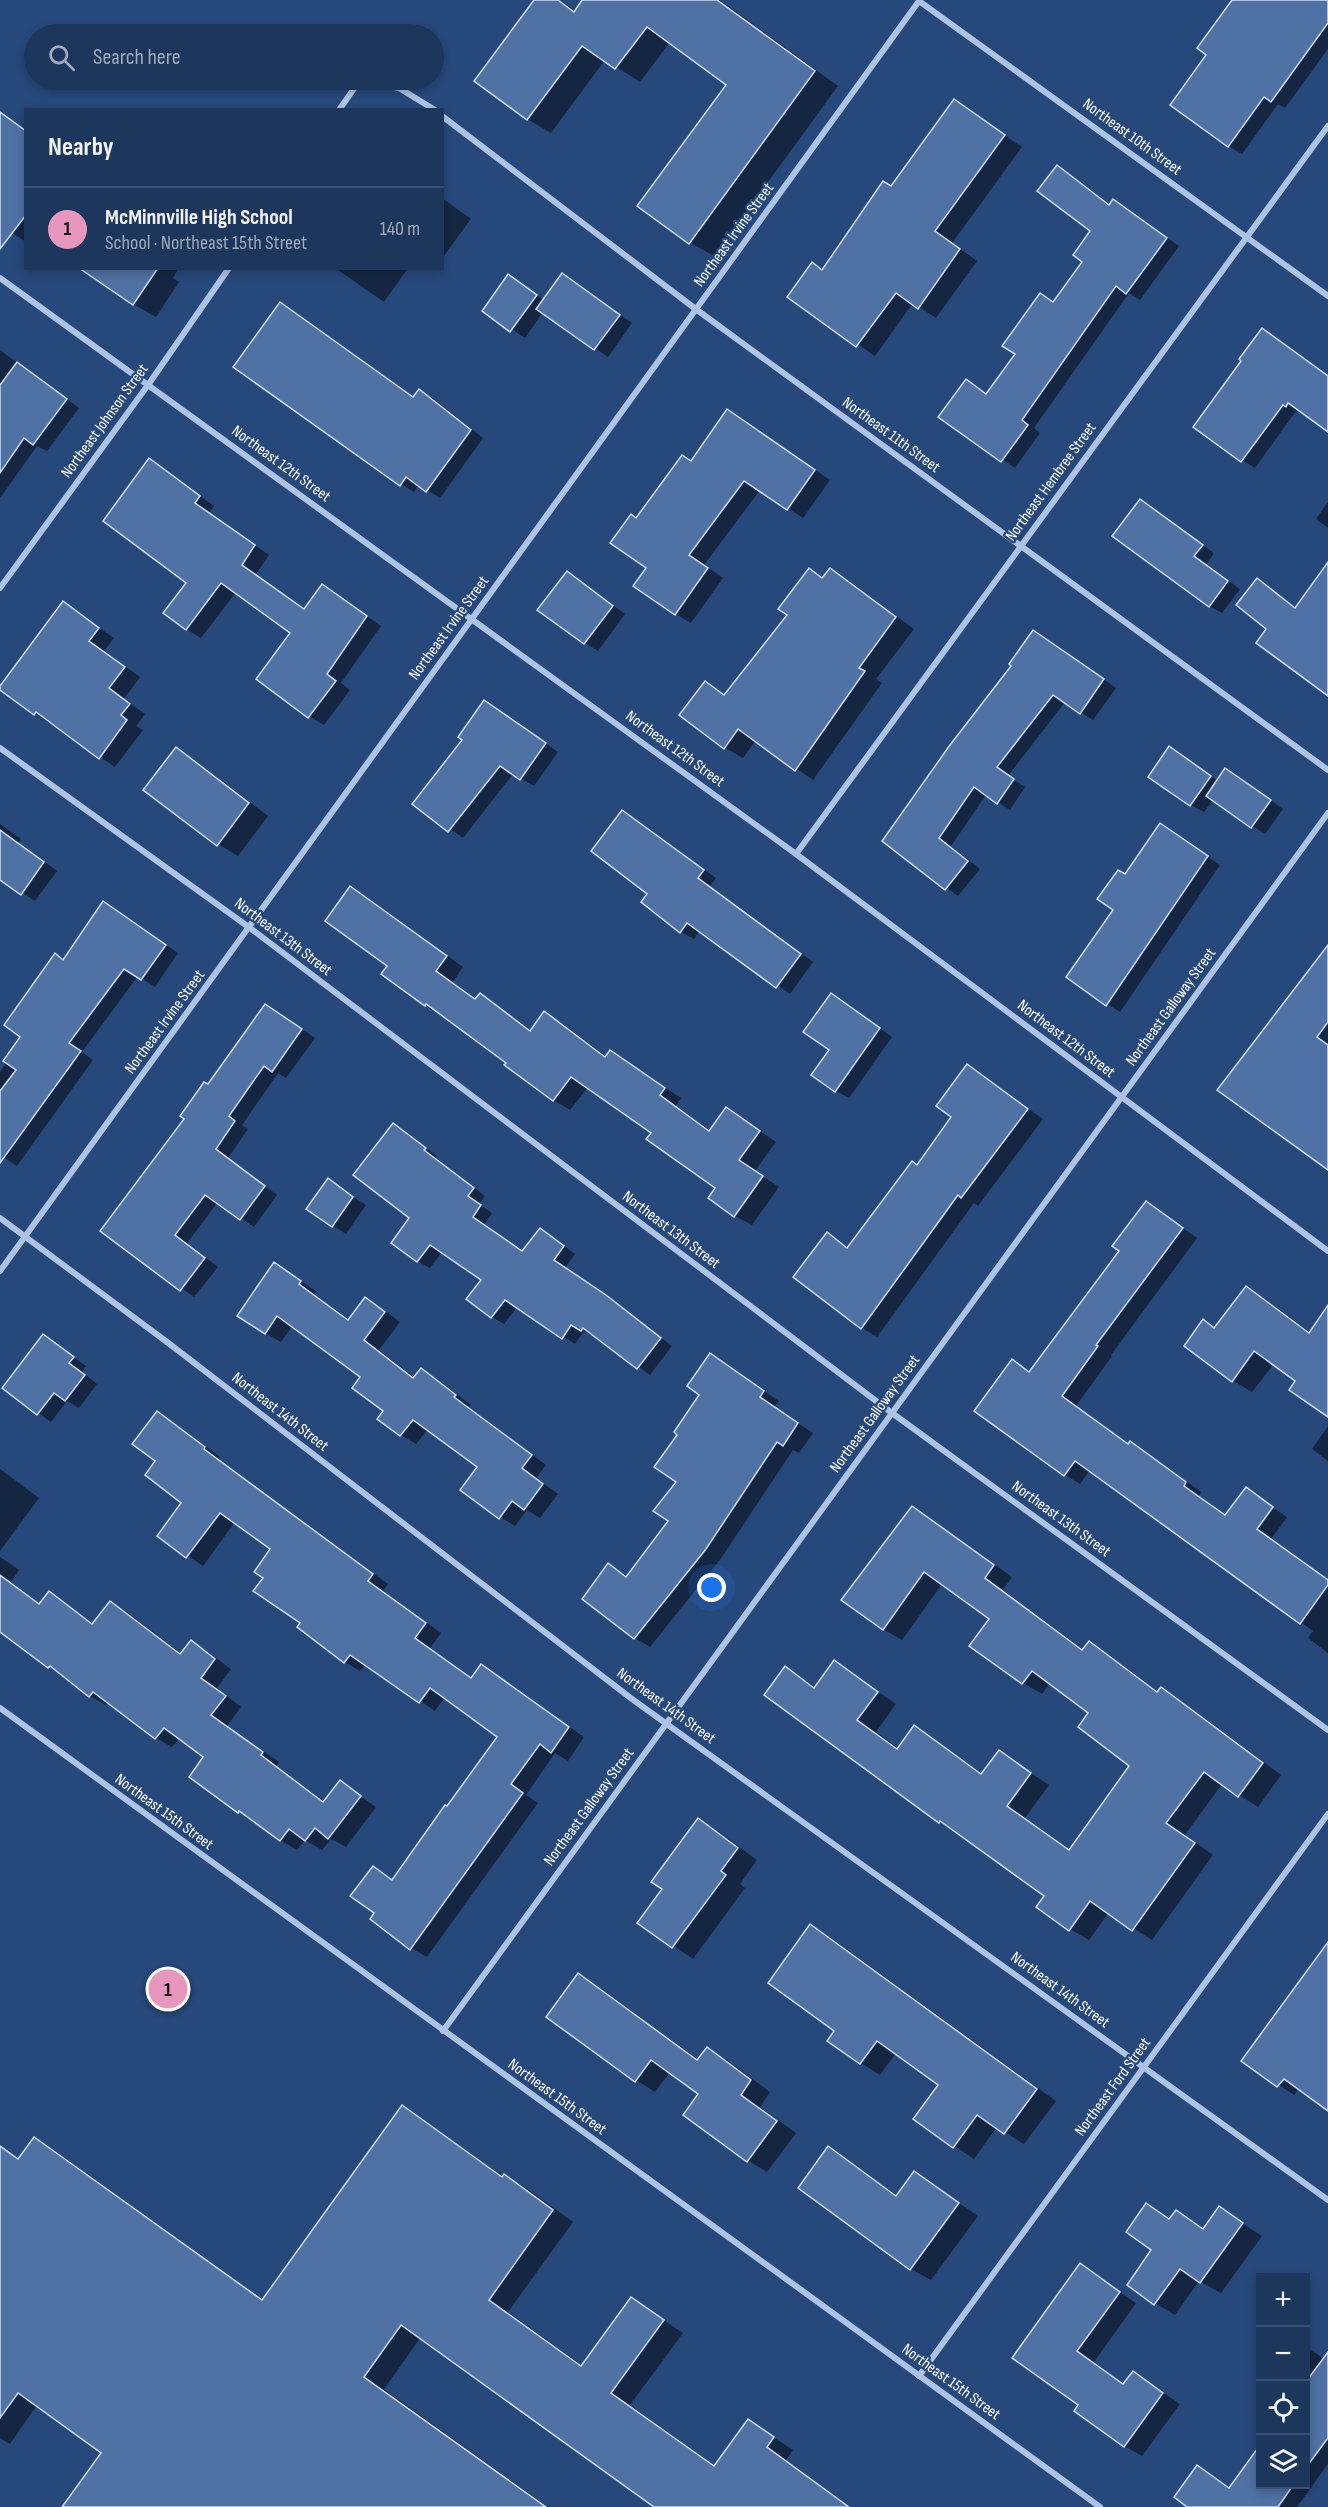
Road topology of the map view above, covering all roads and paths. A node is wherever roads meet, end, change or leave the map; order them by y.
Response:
1 (919, 1) edge
2 (353, 90) edge
3 (402, 90) edge
4 (340, 108) edge
5 (432, 108) edge
6 (444, 118) edge
7 (1328, 126) edge
8 (1248, 238) junction
9 (228, 270) edge
10 (0, 278) edge
11 (1328, 296) edge
12 (697, 310) junction
13 (148, 385) junction
14 (1020, 546) junction
15 (0, 588) edge
16 (472, 618) junction
17 (0, 748) edge
18 (1328, 770) edge
19 (1328, 813) edge
20 (796, 854) junction
21 (250, 928) junction
22 (1121, 1098) junction
23 (0, 1218) edge
24 (25, 1237) junction
25 (1328, 1251) edge
26 (0, 1271) edge
27 (892, 1413) junction
28 (0, 1708) edge
29 (666, 1724) junction
30 (1328, 1730) edge
31 (1328, 1814) edge
32 (443, 2031) junction
33 (1144, 2067) junction
34 (1328, 2200) edge
35 (920, 2376) junction
36 (1100, 2507) edge

1 - 8 street, Northeast 10th Street
1 - 12 street, Northeast Irvine Street
2 - 4 street
3 - 5 street
6 - 12 street, Northeast 11th Street
7 - 8 street, Northeast Hembree Street
8 - 11 street, Northeast 10th Street
8 - 14 street, Northeast Hembree Street
9 - 13 street, Northeast Johnson Street
10 - 13 street, Northeast 12th Street
12 - 14 street, Northeast 11th Street
12 - 16 street, Northeast Irvine Street
13 - 15 street, Northeast Johnson Street
13 - 16 street, Northeast 12th Street
14 - 18 street, Northeast 11th Street
14 - 20 street, Northeast Hembree Street
16 - 20 street, Northeast 12th Street
16 - 21 street, Northeast Irvine Street
17 - 21 street, Northeast 13th Street
19 - 22 street, Northeast Galloway Street
20 - 22 street, Northeast 12th Street
21 - 24 street, Northeast Irvine Street
21 - 27 street, Northeast 13th Street
22 - 25 street, Northeast 12th Street
22 - 27 street, Northeast Galloway Street
23 - 24 street, Northeast 14th Street
24 - 26 street, Northeast Irvine Street
24 - 29 street, Northeast 14th Street
27 - 29 street, Northeast Galloway Street
27 - 30 street, Northeast 13th Street
28 - 32 street, Northeast 15th Street
29 - 32 street, Northeast Galloway Street
29 - 33 street, Northeast 14th Street
31 - 33 street, Northeast Ford Street
32 - 35 street, Northeast 15th Street
33 - 34 street, Northeast 14th Street
33 - 35 street, Northeast Ford Street
35 - 36 street, Northeast 15th Street

